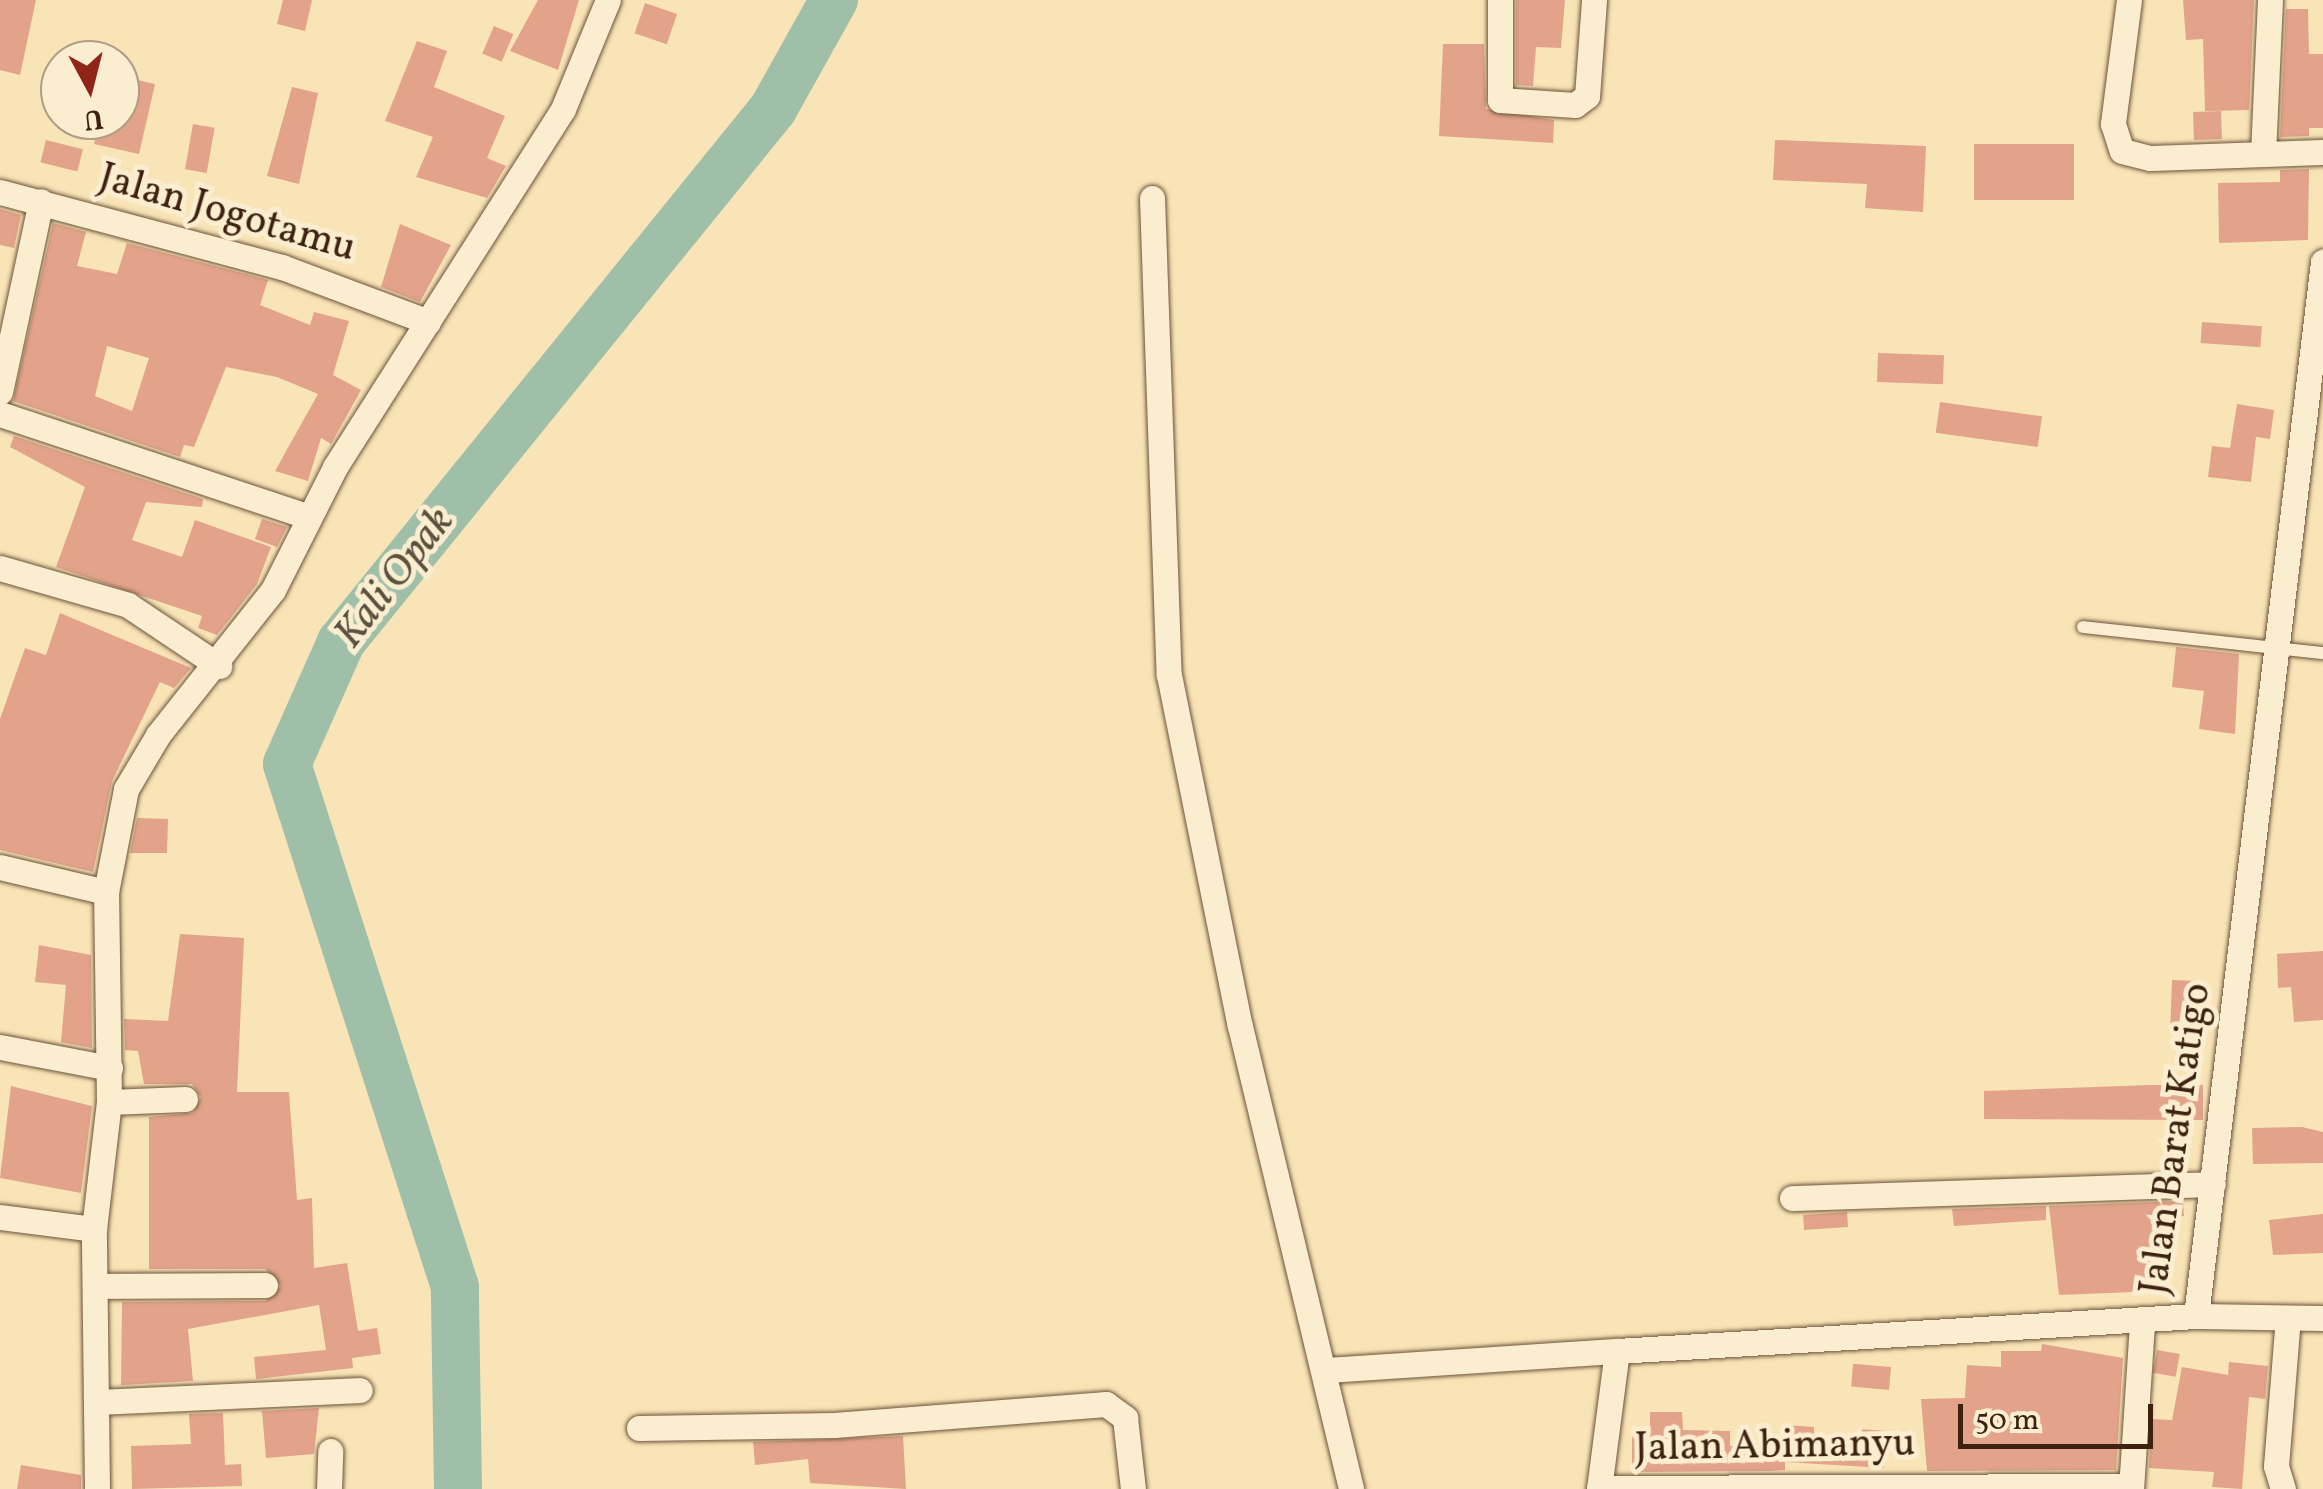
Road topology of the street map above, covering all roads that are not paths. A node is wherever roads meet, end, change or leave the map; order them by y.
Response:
1 (608, 0) edge
2 (1500, 0) edge
3 (1594, 0) edge
4 (2130, 0) edge
5 (2270, 0) edge
6 (2323, 152) edge
7 (2263, 154) junction
8 (0, 192) edge
9 (1152, 198) dead end
10 (41, 201) junction
11 (2323, 262) edge
12 (428, 322) junction
13 (0, 392) edge
14 (0, 414) edge
15 (309, 517) junction
16 (0, 568) edge
17 (2082, 627) dead end
18 (2273, 652) junction
19 (2323, 653) edge
20 (219, 666) junction
21 (0, 867) edge
22 (106, 892) junction
23 (0, 1047) edge
24 (110, 1068) junction
25 (185, 1099) dead end
26 (108, 1102) junction
27 (2212, 1184) junction
28 (1792, 1198) dead end
29 (0, 1217) edge
30 (94, 1229) junction
31 (265, 1285) dead end
32 (95, 1286) junction
33 (2196, 1316) junction
34 (2288, 1318) junction
35 (2323, 1318) edge
36 (2142, 1324) junction
37 (1617, 1352) junction
38 (1328, 1370) junction
39 (360, 1390) dead end
40 (99, 1402) junction
41 (640, 1428) dead end
42 (330, 1450) dead end
43 (1599, 1488) edge
44 (2131, 1488) edge
45 (97, 1489) edge
46 (329, 1489) edge
47 (1133, 1489) edge
48 (1352, 1489) edge
49 (2283, 1489) edge

1 - 12 street
2 - 3 street
4 - 7 street
5 - 7 street
6 - 7 street
8 - 10 street, Jalan Jogotamu
9 - 38 street
10 - 12 street, Jalan Jogotamu
10 - 13 street
11 - 18 street, Jalan Barat Katigo
12 - 15 street
14 - 15 street
15 - 20 street
16 - 20 street
17 - 18 lane
18 - 19 lane
18 - 27 street, Jalan Barat Katigo
20 - 22 street
21 - 22 street
22 - 24 street
23 - 24 street
24 - 26 street
25 - 26 street
26 - 30 street
27 - 28 street
27 - 33 street, Jalan Barat Katigo
29 - 30 street
30 - 32 street
31 - 32 street
32 - 40 street
33 - 34 street
33 - 36 street, Jalan Barat Katigo
34 - 35 street
34 - 49 street
36 - 37 street, Jalan Barat Katigo
36 - 44 street
37 - 38 street, Jalan Barat Katigo
37 - 43 street
38 - 48 street
39 - 40 street
40 - 45 street
41 - 47 street
42 - 46 street
43 - 44 street, Jalan Abimanyu

